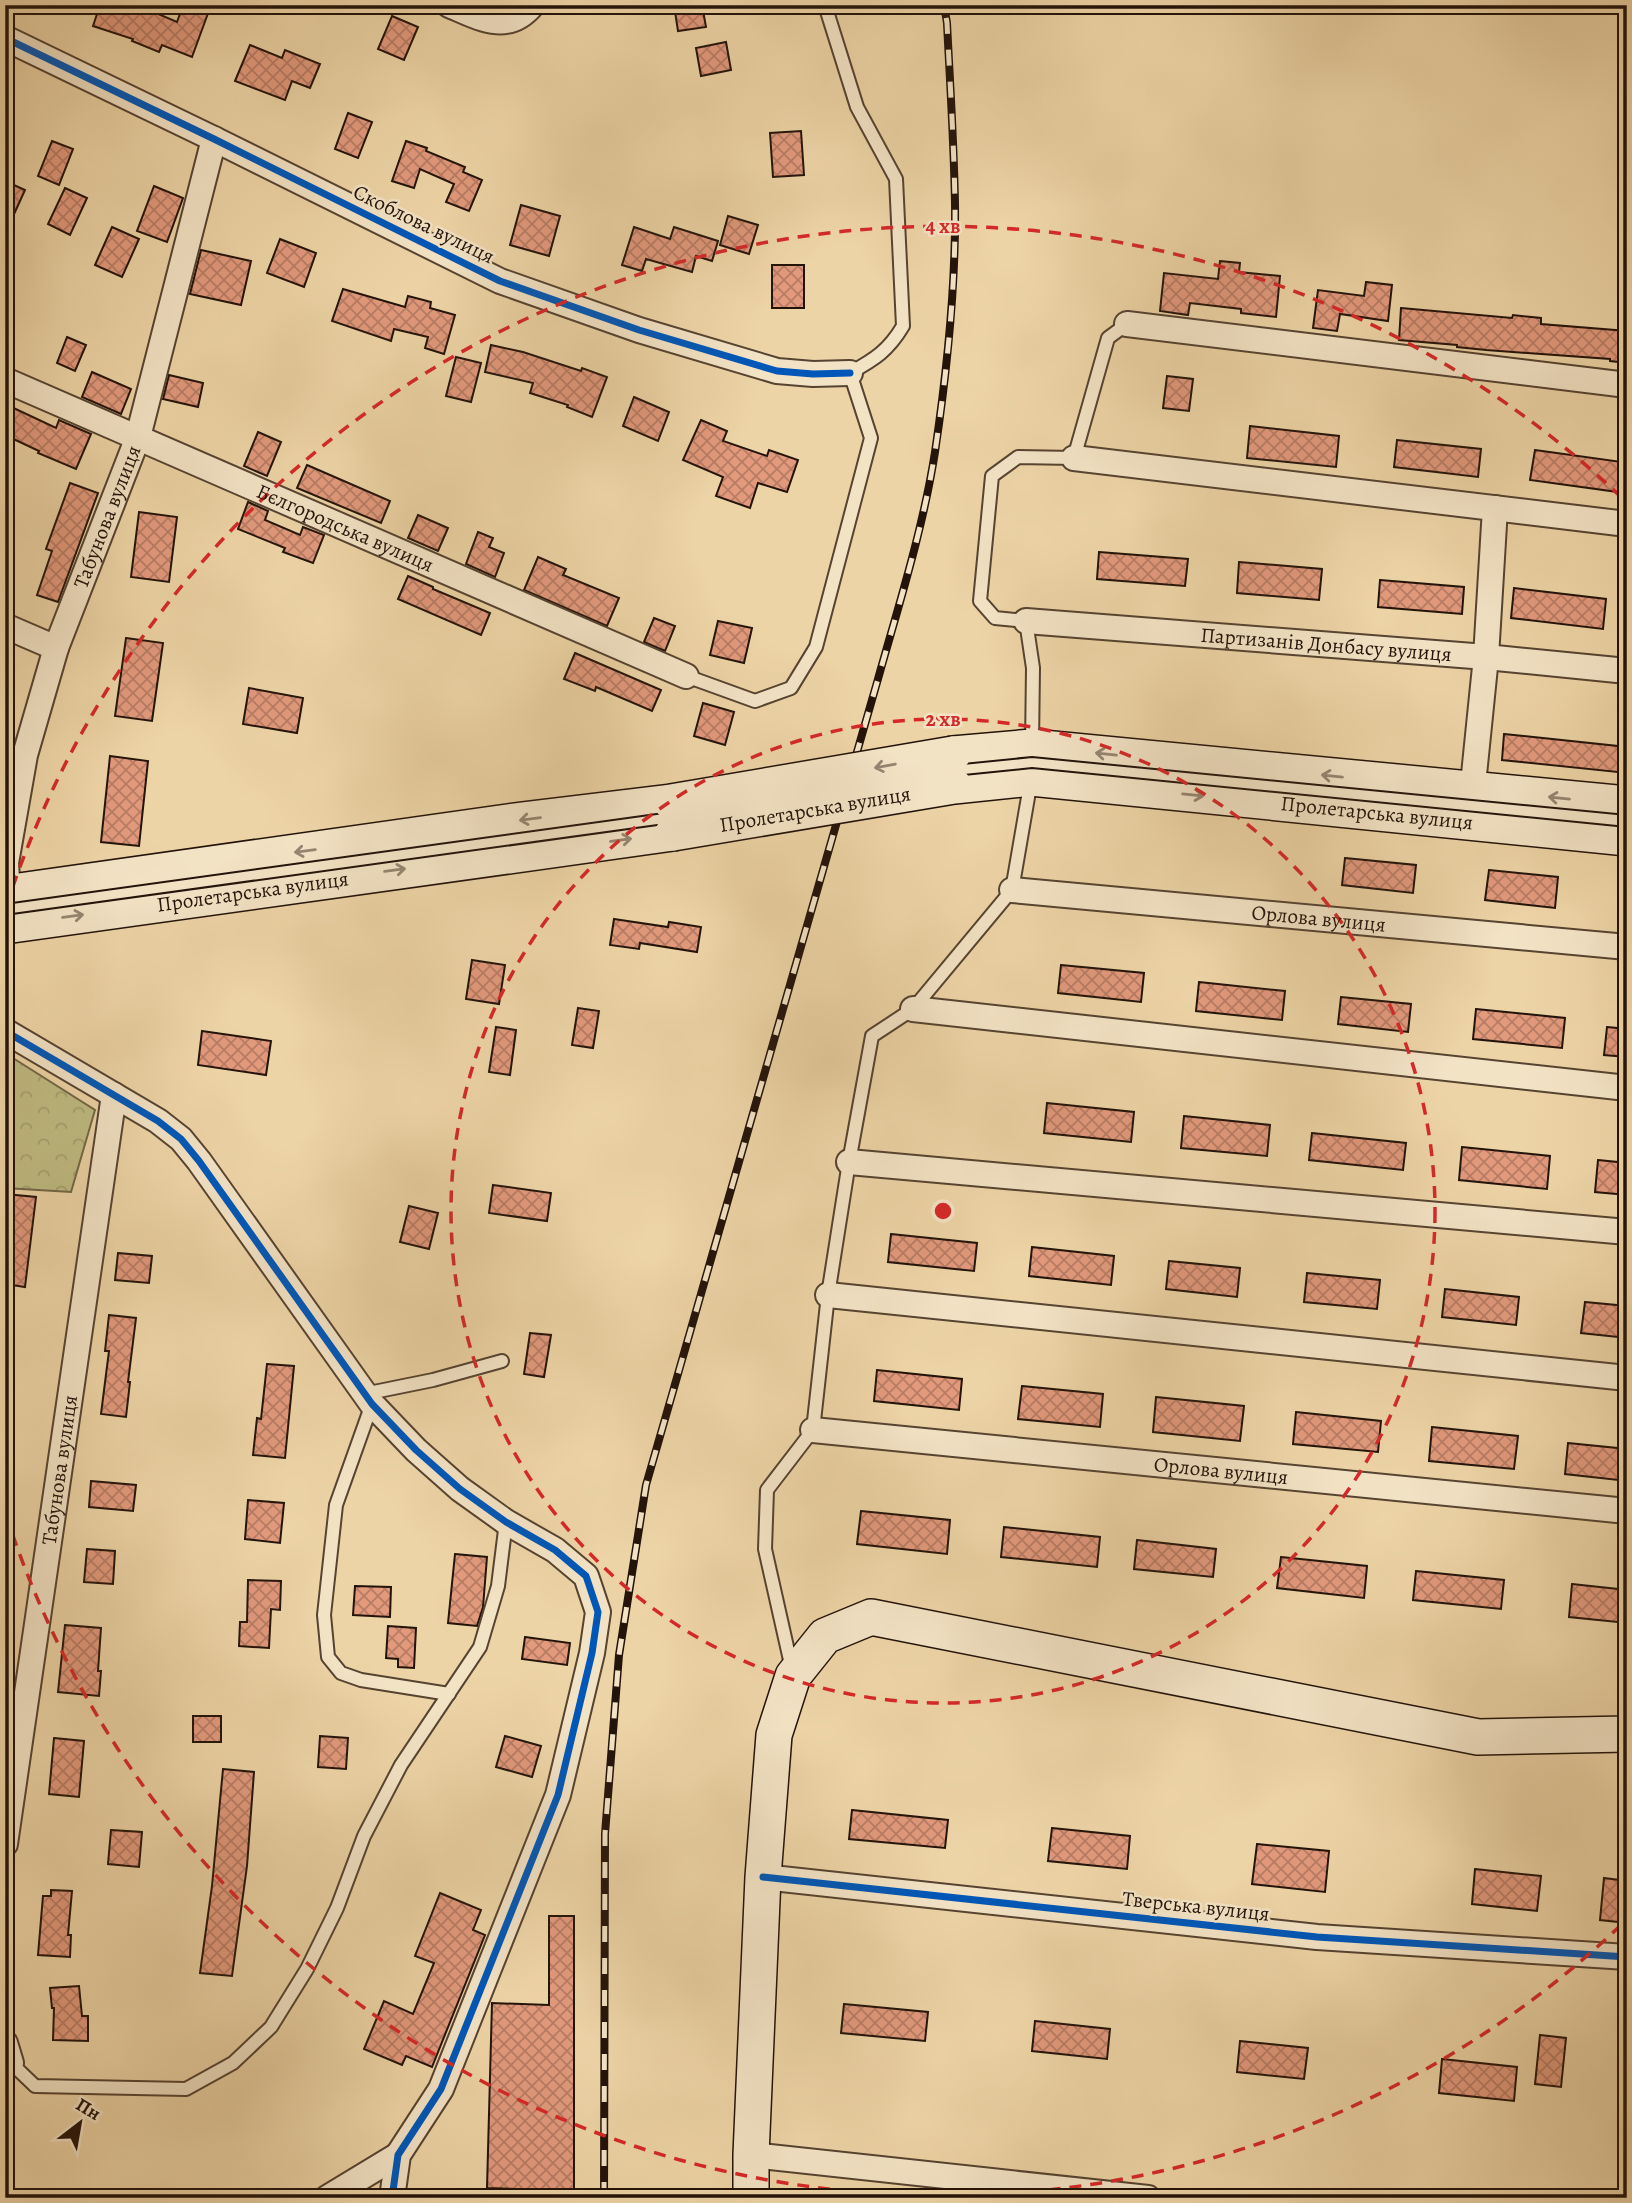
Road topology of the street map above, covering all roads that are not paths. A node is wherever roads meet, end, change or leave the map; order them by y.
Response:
1 (449, 5) edge
2 (532, 5) edge
3 (825, 5) edge
4 (5, 38) edge
5 (214, 139) junction
6 (1127, 324) joint
7 (850, 373) junction
8 (5, 380) edge
9 (1627, 385) edge
10 (138, 437) junction
11 (1074, 458) junction
12 (1495, 508) junction
13 (1627, 524) edge
14 (1026, 621) junction
15 (5, 626) edge
16 (56, 648) junction
17 (1486, 657) junction
18 (1627, 671) edge
19 (686, 677) joint
20 (1032, 762) junction
21 (1627, 804) edge
22 (1471, 806) junction
23 (1627, 838) edge
24 (1012, 890) junction
25 (6, 904) edge
26 (1627, 947) edge
27 (913, 1009) junction
28 (5, 1031) edge
29 (1627, 1088) edge
30 (114, 1095) junction
31 (849, 1162) junction
32 (1627, 1232) edge
33 (828, 1294) junction
34 (502, 1361) dead end
35 (1627, 1378) edge
36 (368, 1399) junction
37 (813, 1430) junction
38 (1627, 1511) edge
39 (506, 1522) junction
40 (793, 1676) junction
41 (449, 1694) junction
42 (1627, 1734) edge
43 (5, 1844) edge
44 (763, 1877) junction
45 (1627, 1957) edge
46 (8, 2053) edge
47 (398, 2155) junction
48 (751, 2155) junction
49 (327, 2198) edge
50 (392, 2198) edge
51 (751, 2198) edge
52 (1148, 2198) edge

1 - 2 street
3 - 7 lane
4 - 5 street, Скоблова вулиця
5 - 7 street, Скоблова вулиця
5 - 10 street, Табунова вулиця
6 - 9 street
6 - 11 lane
7 - 19 lane
8 - 10 street, Бєлгородська вулиця
10 - 16 street, Табунова вулиця
10 - 19 street, Бєлгородська вулиця
11 - 12 street
11 - 14 lane
12 - 13 street
12 - 17 street
14 - 17 street, Партизанів Донбасу вулиця
14 - 20 lane
15 - 16 street
16 - 25 street, Табунова вулиця
17 - 18 street, Партизанів Донбасу вулиця
17 - 22 street
20 - 22 main road, Пролетарська вулиця
20 - 24 lane
20 - 25 main road, Пролетарська вулиця, bridge
21 -> 22 main road, Пролетарська вулиця
22 - 23 main road, Пролетарська вулиця
24 - 26 street, Орлова вулиця
24 - 27 lane
27 - 29 street
27 - 31 lane
28 - 30 street
30 - 36 street
30 - 43 street, Табунова вулиця
31 - 32 street
31 - 33 lane
33 - 35 street
33 - 37 lane
34 - 36 lane
36 - 39 street
36 - 41 lane
37 - 38 street, Орлова вулиця
37 - 40 lane
39 - 41 lane
39 - 47 street
40 - 42 main road
40 - 44 main road
41 - 46 lane
44 - 45 street, Тверська вулиця
44 - 48 main road
47 - 49 street
47 - 50 street
48 - 51 main road
48 - 52 street

